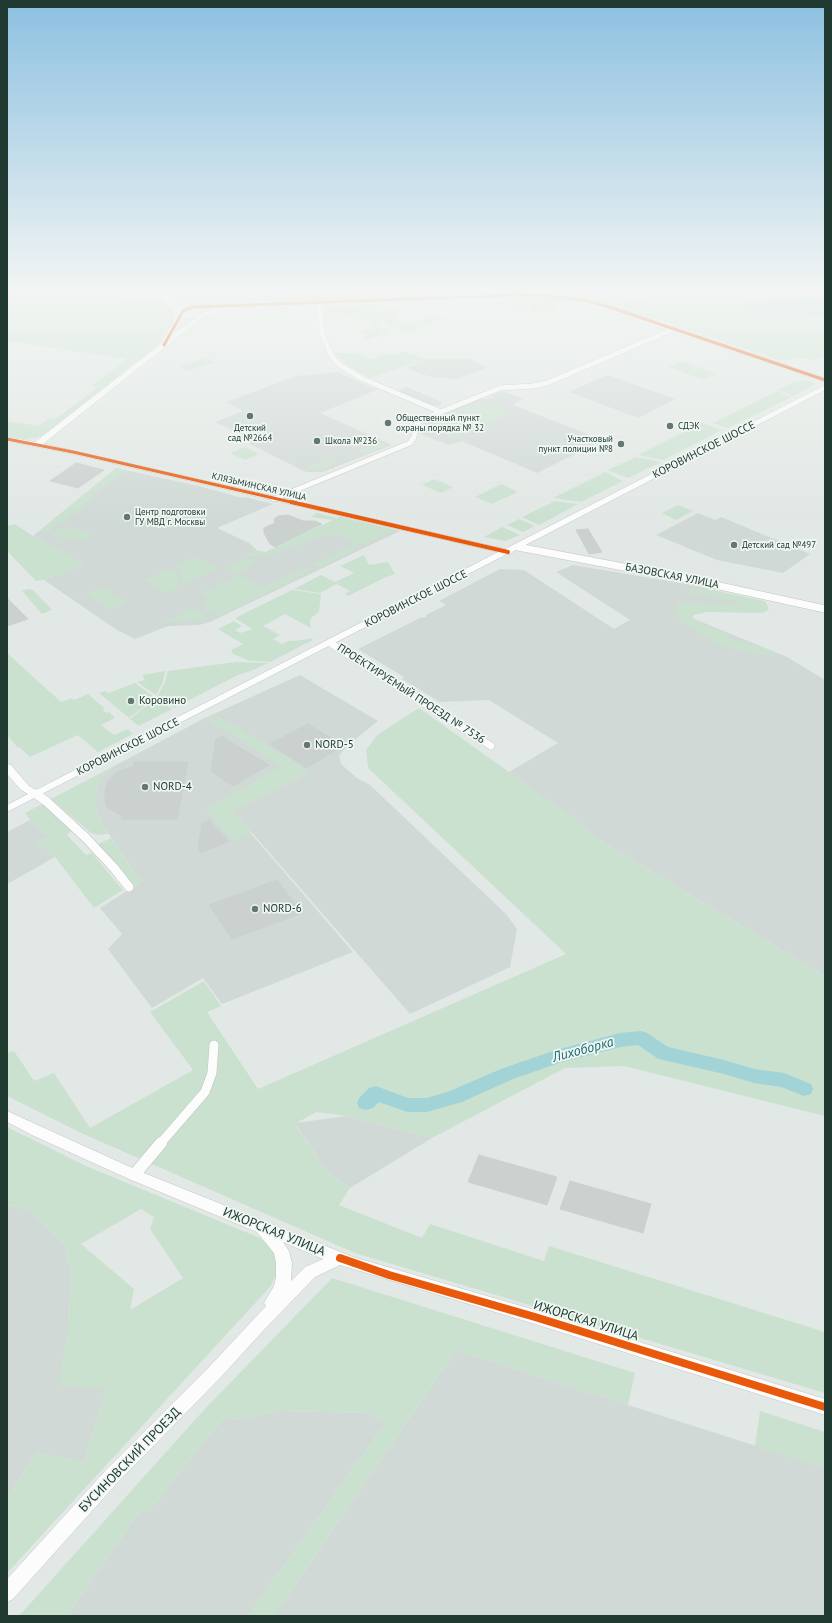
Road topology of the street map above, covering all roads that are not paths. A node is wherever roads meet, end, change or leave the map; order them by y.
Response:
1 (135, 368) edge
2 (345, 368) edge
3 (583, 368) edge
4 (789, 368) edge
5 (825, 380) edge
6 (825, 387) edge
7 (441, 412) junction
8 (7, 439) edge
9 (38, 444) junction
10 (274, 499) junction
11 (518, 547) junction
12 (508, 552) junction
13 (825, 609) edge
14 (330, 643) junction
15 (491, 746) dead end
16 (7, 767) edge
17 (36, 794) junction
18 (7, 809) edge
19 (129, 888) dead end
20 (214, 1045) dead end
21 (7, 1116) edge
22 (134, 1175) junction
23 (260, 1226) junction
24 (340, 1258) junction
25 (254, 1328) junction
26 (825, 1407) edge
27 (7, 1593) edge

1 - 9 street
2 - 7 street
3 - 7 street
4 - 5 street
6 - 11 street, КОРОВИНСКОЕ ШОССЕ
7 - 10 street
8 - 9 street, КЛЯЗЬМИНСКАЯ УЛИЦА
9 - 10 street, КЛЯЗЬМИНСКАЯ УЛИЦА
10 - 12 street, КЛЯЗЬМИНСКАЯ УЛИЦА
11 - 12 street, КОРОВИНСКОЕ ШОССЕ
11 - 13 street, БАЗОВСКАЯ УЛИЦА
12 - 14 street, КОРОВИНСКОЕ ШОССЕ
14 - 15 street, ПРОЕКТИРУЕМЫЙ ПРОЕЗД № 7536
14 - 17 street, КОРОВИНСКОЕ ШОССЕ
16 - 17 street
17 - 18 street, КОРОВИНСКОЕ ШОССЕ
17 - 19 street
20 - 22 street
21 - 22 street, ИЖОРСКАЯ УЛИЦА
22 - 23 street, ИЖОРСКАЯ УЛИЦА
23 - 24 street, ИЖОРСКАЯ УЛИЦА
23 - 25 street
24 - 25 street
24 - 26 street, ИЖОРСКАЯ УЛИЦА
25 - 27 street, БУСИНОВСКИЙ ПРОЕЗД

